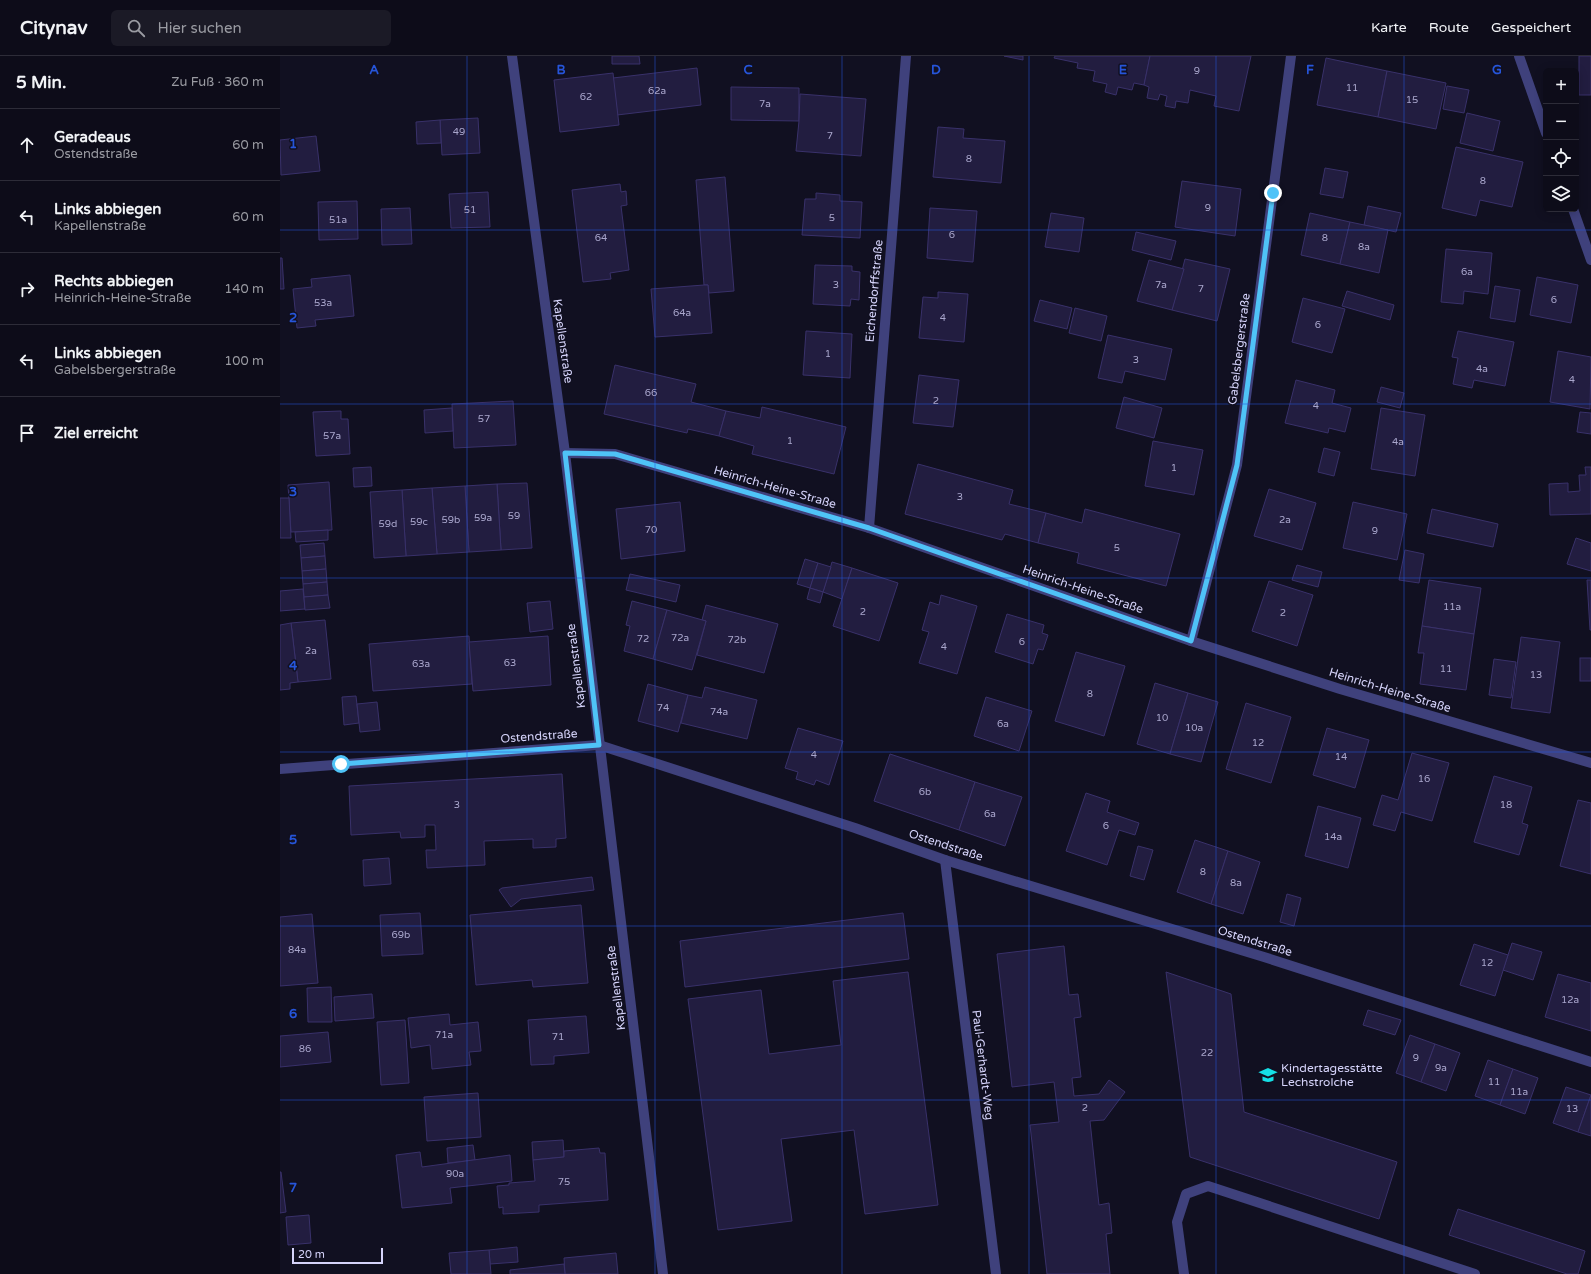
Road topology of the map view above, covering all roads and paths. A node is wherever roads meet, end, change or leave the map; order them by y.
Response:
1 (512, 56) edge
2 (906, 56) edge
3 (1291, 56) edge
4 (1518, 56) edge
5 (1543, 125) edge
6 (1574, 212) edge
7 (1591, 260) edge
8 (565, 453) junction
9 (869, 528) junction
10 (1191, 641) junction
11 (599, 745) junction
12 (1591, 763) edge
13 (280, 769) edge
14 (945, 860) junction
15 (1591, 1062) edge
16 (663, 1274) edge
17 (996, 1274) edge
18 (1184, 1274) edge
19 (1475, 1274) edge

1 - 8 street, Kapellenstraße
2 - 9 street, Eichendorffstraße
3 - 10 street, Gabelsbergerstraße
4 - 5 street
6 - 7 street
8 - 9 street, Heinrich-Heine-Straße
8 - 11 street, Kapellenstraße
9 - 10 street, Heinrich-Heine-Straße
10 - 12 street, Heinrich-Heine-Straße
11 - 13 street, Ostendstraße
11 - 14 street, Ostendstraße
11 - 16 street, Kapellenstraße
14 - 15 street, Ostendstraße
14 - 17 street, Paul-Gerhardt-Weg
18 - 19 street

